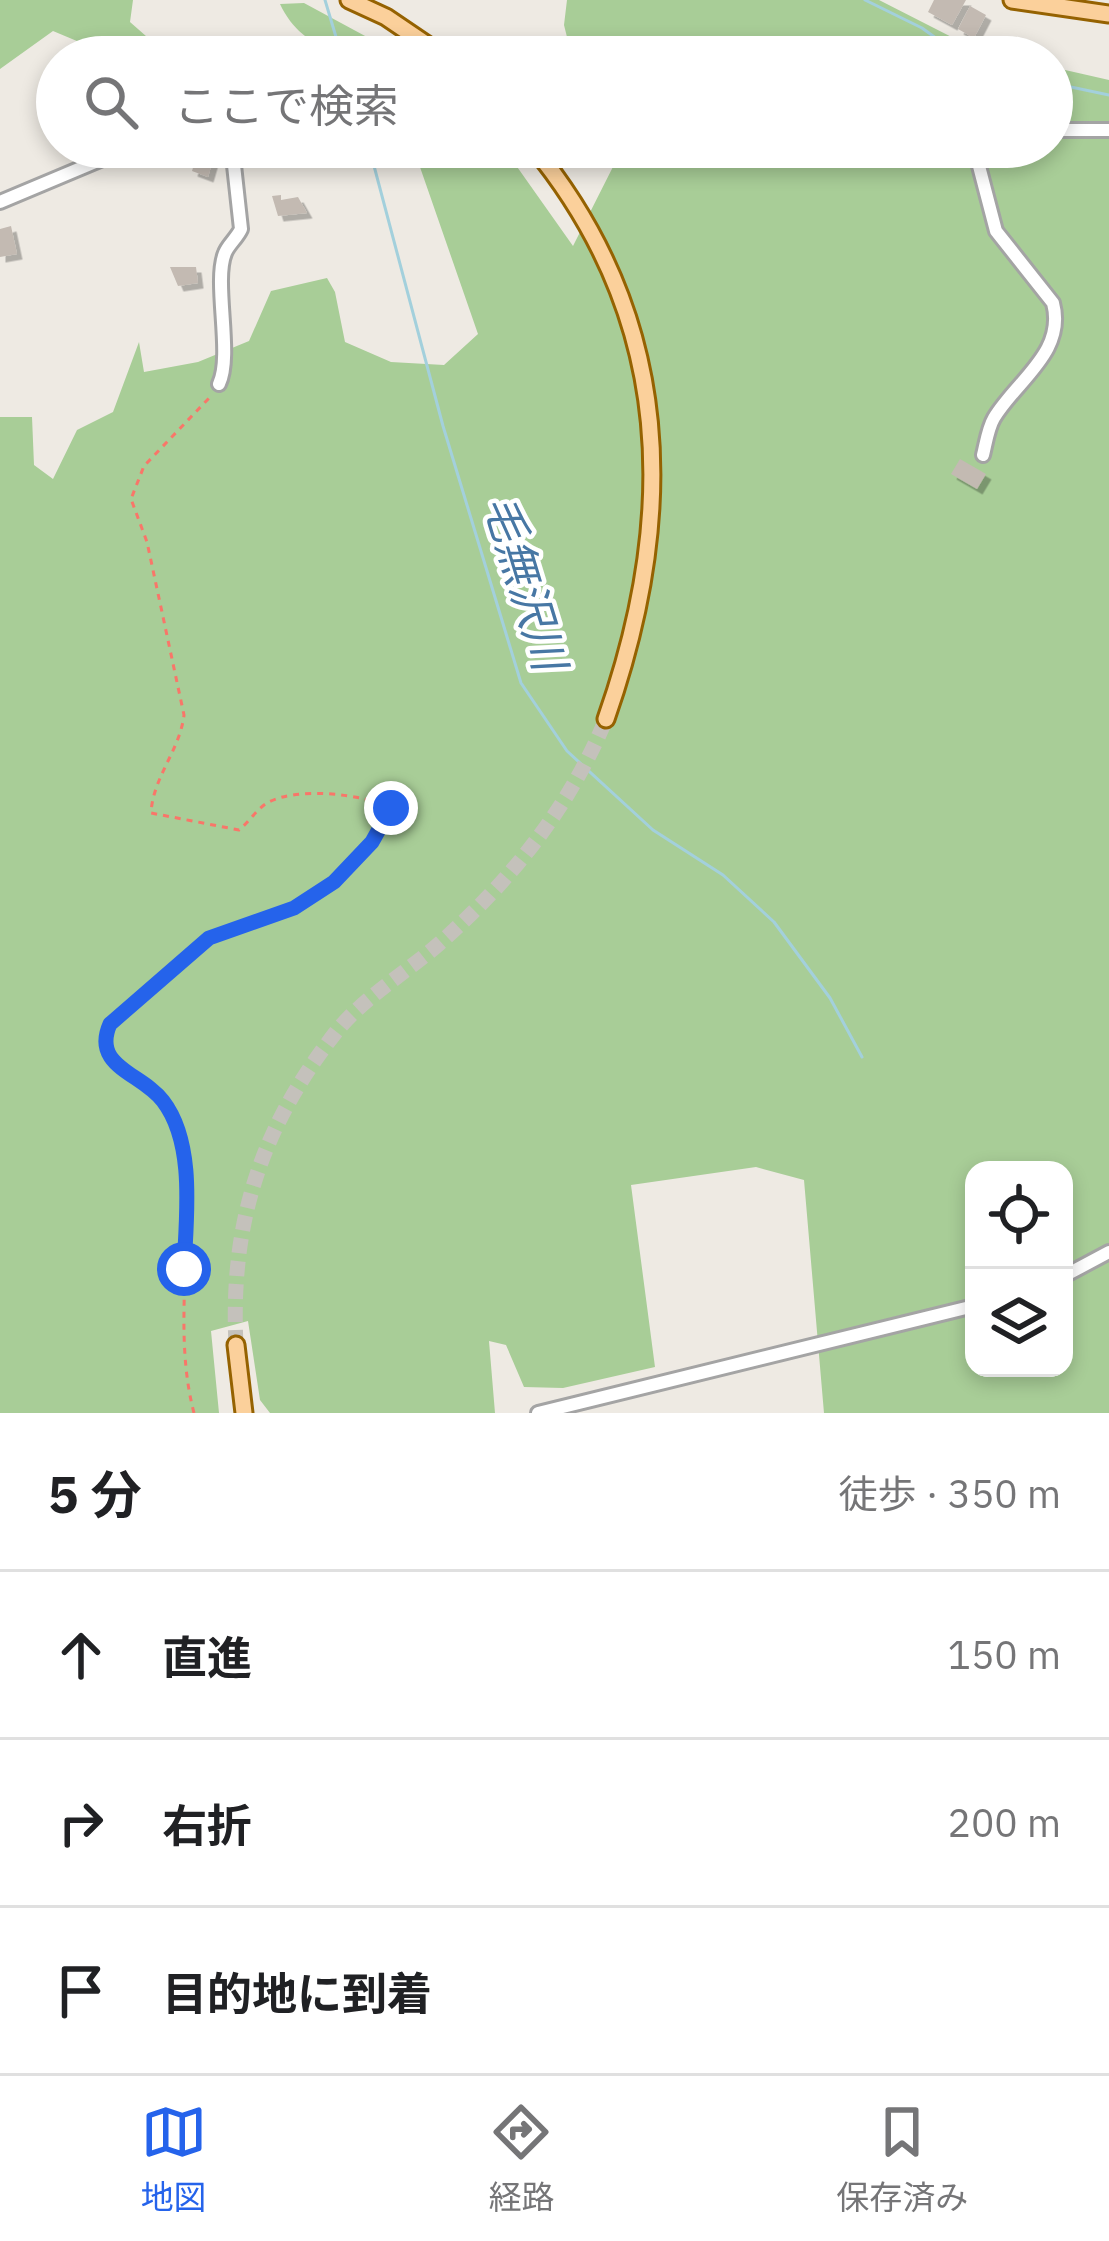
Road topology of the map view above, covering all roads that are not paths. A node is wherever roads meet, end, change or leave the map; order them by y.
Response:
1 (349, 0) edge
2 (1012, 0) edge
3 (1101, 9) edge
4 (415, 36) edge
5 (1073, 130) edge
6 (1109, 130) edge
7 (81, 168) edge
8 (234, 168) edge
9 (546, 168) edge
10 (980, 168) edge
11 (0, 202) edge
12 (219, 384) road end
13 (983, 455) dead end
14 (606, 718) tunnel mouth
15 (1109, 1252) edge
16 (1073, 1271) edge
17 (965, 1308) edge
18 (236, 1345) tunnel mouth
19 (244, 1413) edge
20 (538, 1413) edge

1 - 4 main road
2 - 3 main road
5 - 6 street
7 - 11 street
8 - 12 street
9 - 14 main road
10 - 13 street
15 - 16 street
17 - 20 street
18 - 19 main road

